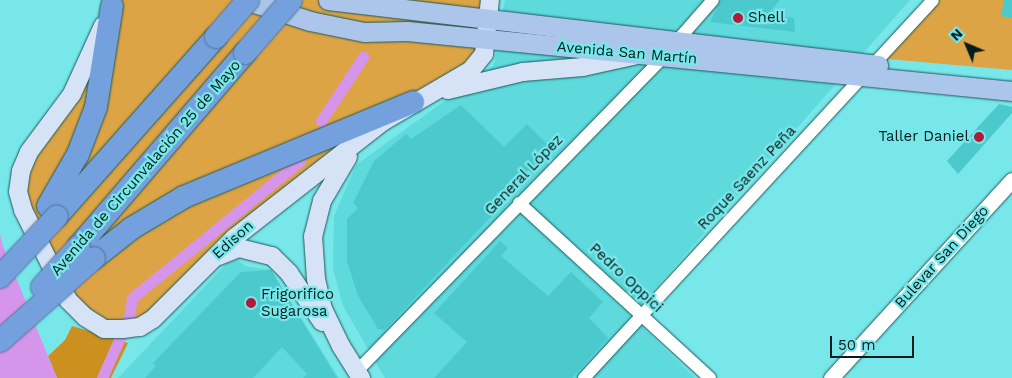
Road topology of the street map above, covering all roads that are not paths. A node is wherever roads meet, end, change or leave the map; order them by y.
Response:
1 (246, 0) edge
2 (291, 0) edge
3 (328, 0) edge
4 (490, 0) edge
5 (713, 0) edge
6 (932, 0) edge
7 (112, 3) edge
8 (490, 19) junction
9 (487, 40) junction
10 (677, 41) junction
11 (638, 55) junction
12 (664, 56) junction
13 (870, 70) junction
14 (1012, 78) edge
15 (1012, 91) edge
16 (420, 99) junction
17 (363, 140) junction
18 (1012, 180) edge
19 (519, 203) junction
20 (52, 211) junction
21 (86, 252) junction
22 (210, 260) junction
23 (0, 268) edge
24 (0, 276) edge
25 (642, 315) junction
26 (0, 335) edge
27 (0, 341) edge
28 (341, 346) junction
29 (359, 375) edge
30 (584, 378) edge
31 (710, 378) edge
32 (832, 378) edge

1 - 9 main road, Avenida San Martín
1 - 20 highway, bridge
2 - 21 highway, Avenida de Circunvalación 25 de Mayo, bridge
3 - 8 main road, Avenida San Martín
4 - 8 main road
5 - 10 street, General López
6 - 13 street, Roque Saenz Peña
7 - 20 highway
7 - 22 main road, Edison
8 - 9 main road
8 - 10 main road, Avenida San Martín
9 - 11 main road, Avenida San Martín
9 - 16 main road
10 - 12 street, General López
10 - 13 main road, Avenida San Martín
11 - 12 main road, Avenida San Martín
11 - 16 main road
12 - 13 main road, Avenida San Martín
12 - 19 street, General López
13 - 14 main road, Avenida San Martín
13 - 15 main road, Avenida San Martín
13 - 25 street, Roque Saenz Peña
16 - 17 main road
16 - 21 highway
17 - 22 main road, Edison
17 - 28 main road
18 - 32 street, Bulevar San Diego
19 - 25 street, Pedro Oppici
19 - 29 street, General López
20 - 23 highway
20 - 24 highway, bridge
21 - 26 highway, Avenida de Circunvalación 25 de Mayo, bridge
21 - 27 highway, bridge
22 - 28 main road
25 - 30 street, Roque Saenz Peña
25 - 31 street, Pedro Oppici
28 - 29 main road

